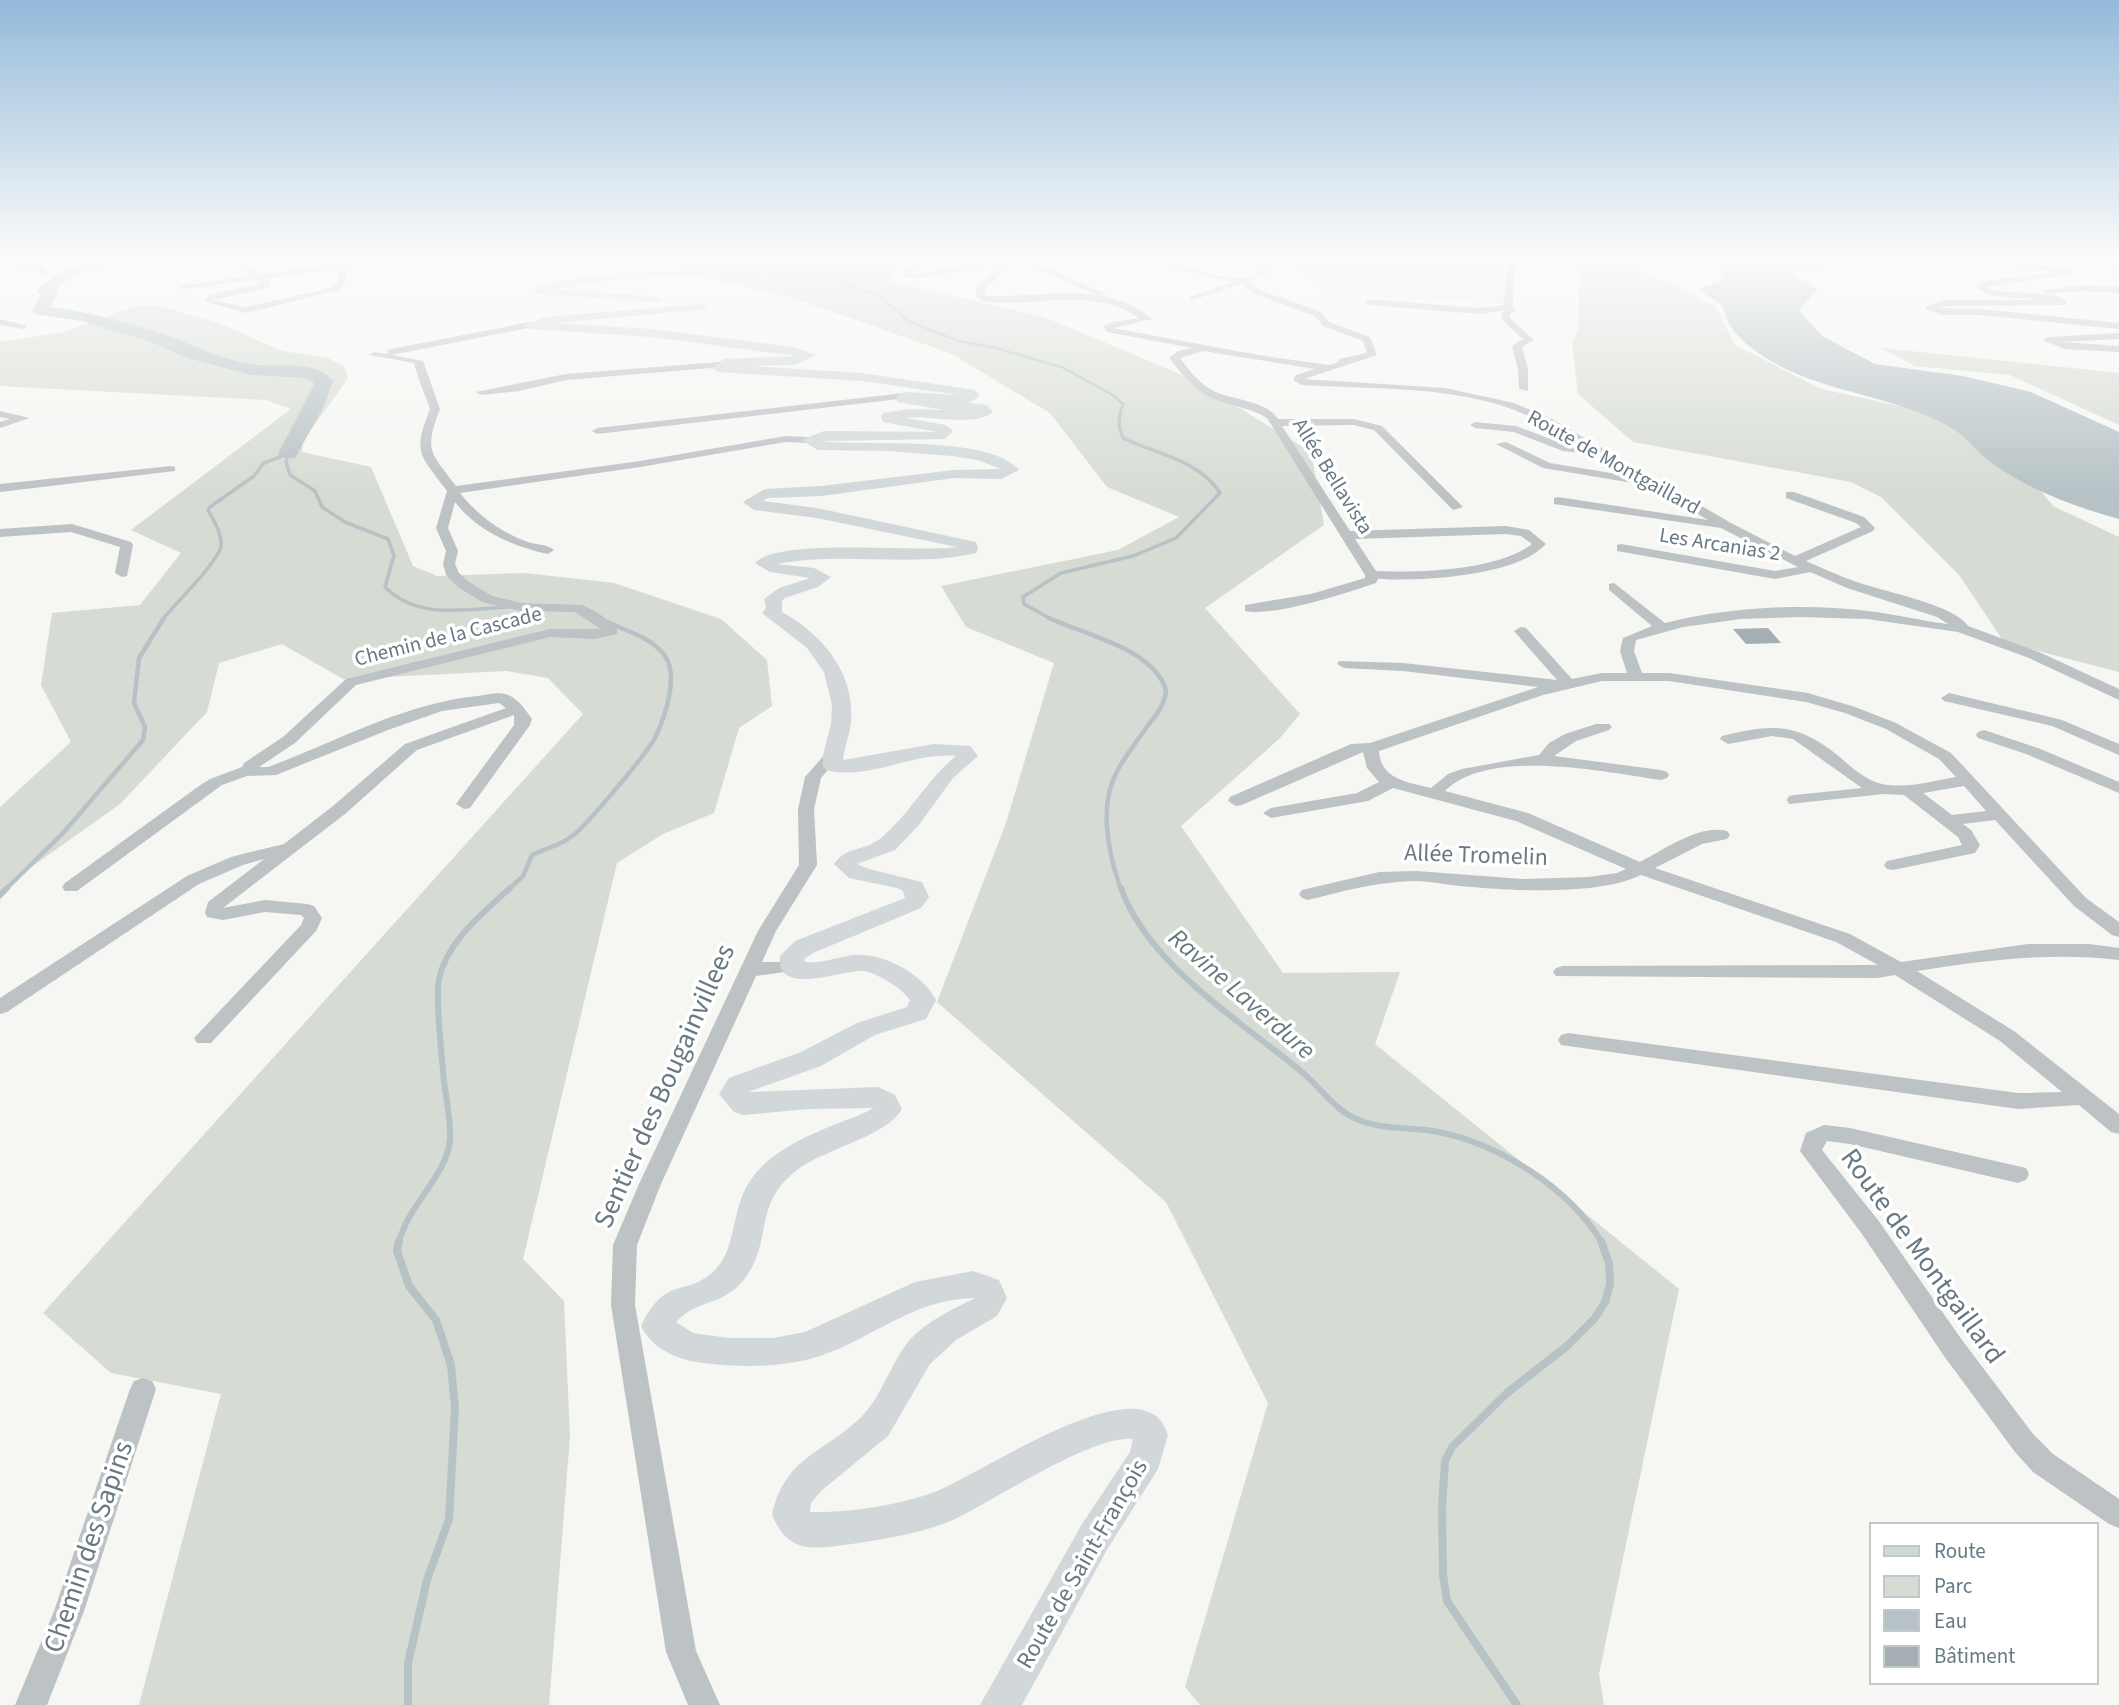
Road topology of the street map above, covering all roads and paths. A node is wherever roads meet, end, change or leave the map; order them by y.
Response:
1 (475, 336) edge
2 (679, 336) edge
3 (1138, 336) edge
4 (1358, 336) edge
5 (1524, 336) edge
6 (2119, 336) edge
7 (1206, 349) junction
8 (2119, 349) edge
9 (720, 365) junction
10 (1329, 368) junction
11 (1524, 389) dead end
12 (481, 392) dead end
13 (904, 396) junction
14 (0, 414) edge
15 (1276, 422) junction
16 (0, 425) edge
17 (1475, 425) dead end
18 (597, 430) dead end
19 (808, 440) junction
20 (1502, 444) dead end
21 (1600, 453) junction
22 (171, 469) dead end
23 (1650, 482) junction
24 (0, 488) edge
25 (453, 490) junction
26 (1790, 495) dead end
27 (1558, 501) dead end
28 (1457, 507) dead end
29 (1727, 526) junction
30 (0, 533) edge
31 (1349, 535) junction
32 (1621, 548) dead end
33 (548, 550) dead end
34 (1795, 561) junction
35 (1812, 568) junction
36 (122, 573) dead end
37 (1372, 575) junction
38 (1614, 587) dead end
39 (1250, 608) dead end
40 (1662, 628) junction
41 (1961, 628) junction
42 (1521, 631) dead end
43 (1344, 664) dead end
44 (1636, 676) junction
45 (1564, 684) junction
46 (2119, 695) edge
47 (1949, 698) dead end
48 (518, 709) junction
49 (1604, 727) dead end
50 (1984, 735) dead end
51 (1728, 739) dead end
52 (1371, 748) junction
53 (2119, 750) edge
54 (832, 756) junction
55 (1545, 759) junction
56 (250, 770) junction
57 (1661, 775) dead end
58 (1969, 780) junction
59 (1391, 782) junction
60 (2119, 788) edge
61 (1901, 789) junction
62 (1434, 794) junction
63 (1795, 800) dead end
64 (1236, 801) dead end
65 (464, 804) dead end
66 (1271, 813) dead end
67 (1999, 814) junction
68 (1948, 821) junction
69 (1721, 835) dead end
70 (293, 846) junction
71 (1893, 865) dead end
72 (1641, 869) junction
73 (71, 887) dead end
74 (1308, 894) dead end
75 (2119, 931) edge
76 (2119, 954) edge
77 (791, 966) junction
78 (1898, 968) junction
79 (749, 970) junction
80 (1563, 972) dead end
81 (0, 1007) edge
82 (204, 1038) dead end
83 (1568, 1040) dead end
84 (2085, 1097) junction
85 (2119, 1126) edge
86 (2018, 1174) dead end
87 (657, 1326) junction
88 (630, 1339) junction
89 (143, 1389) dead end
90 (2119, 1515) edge
91 (31, 1705) edge
92 (704, 1705) edge
93 (1000, 1705) edge

1 - 25 street
2 - 9 main road
3 - 7 street
4 - 10 street
5 - 11 street
6 - 8 street
7 - 10 street
7 - 15 street, Allée Bellavista
9 - 12 street
9 - 13 main road
10 - 21 street, Route de Montgaillard
13 - 18 street
13 - 19 main road
14 - 16 street
15 - 28 street
15 - 31 street, Allée Bellavista
17 - 21 street
19 - 25 street
19 - 54 main road
20 - 23 street
21 - 23 street, Route de Montgaillard
22 - 24 street
23 - 29 street, Route de Montgaillard
25 - 33 street
25 - 56 street, Chemin de la Cascade
26 - 34 street
27 - 29 street
29 - 34 street, Route de Montgaillard
30 - 36 street
31 - 37 street, Allée Bellavista
31 - 37 street
32 - 35 street, Les Arcanias 2
34 - 35 street, Route de Montgaillard
35 - 41 street, Route de Montgaillard
37 - 39 street
38 - 40 street
40 - 41 street
40 - 44 street
41 - 46 street
42 - 45 street
43 - 45 street
44 - 45 street
44 - 58 street
45 - 52 street
47 - 53 street
48 - 56 street, Chemin de la Cascade
48 - 65 street
48 - 70 street
49 - 55 street
50 - 60 street
51 - 61 street
52 - 59 street
52 - 64 street
54 - 77 main road
54 - 79 street, Sentier des Bougainvillees
55 - 57 street
55 - 62 street
56 - 73 street, Chemin de la Cascade
58 - 61 street
58 - 67 street
59 - 62 street
59 - 66 street
61 - 63 street
61 - 68 street
62 - 72 street
67 - 68 street
67 - 75 street
68 - 71 street
69 - 72 street, Allée Tromelin
70 - 81 street
70 - 82 street
72 - 74 street, Allée Tromelin
72 - 78 street
76 - 78 street
77 - 79 street
77 - 87 main road
78 - 80 street
78 - 84 street
79 - 88 street, Sentier des Bougainvillees
83 - 84 street
84 - 85 street
86 - 90 street, Route de Montgaillard
87 - 88 street
87 - 93 main road, Route de Saint-François
88 - 92 street, Sentier des Bougainvillees
89 - 91 street, Chemin des Sapins

